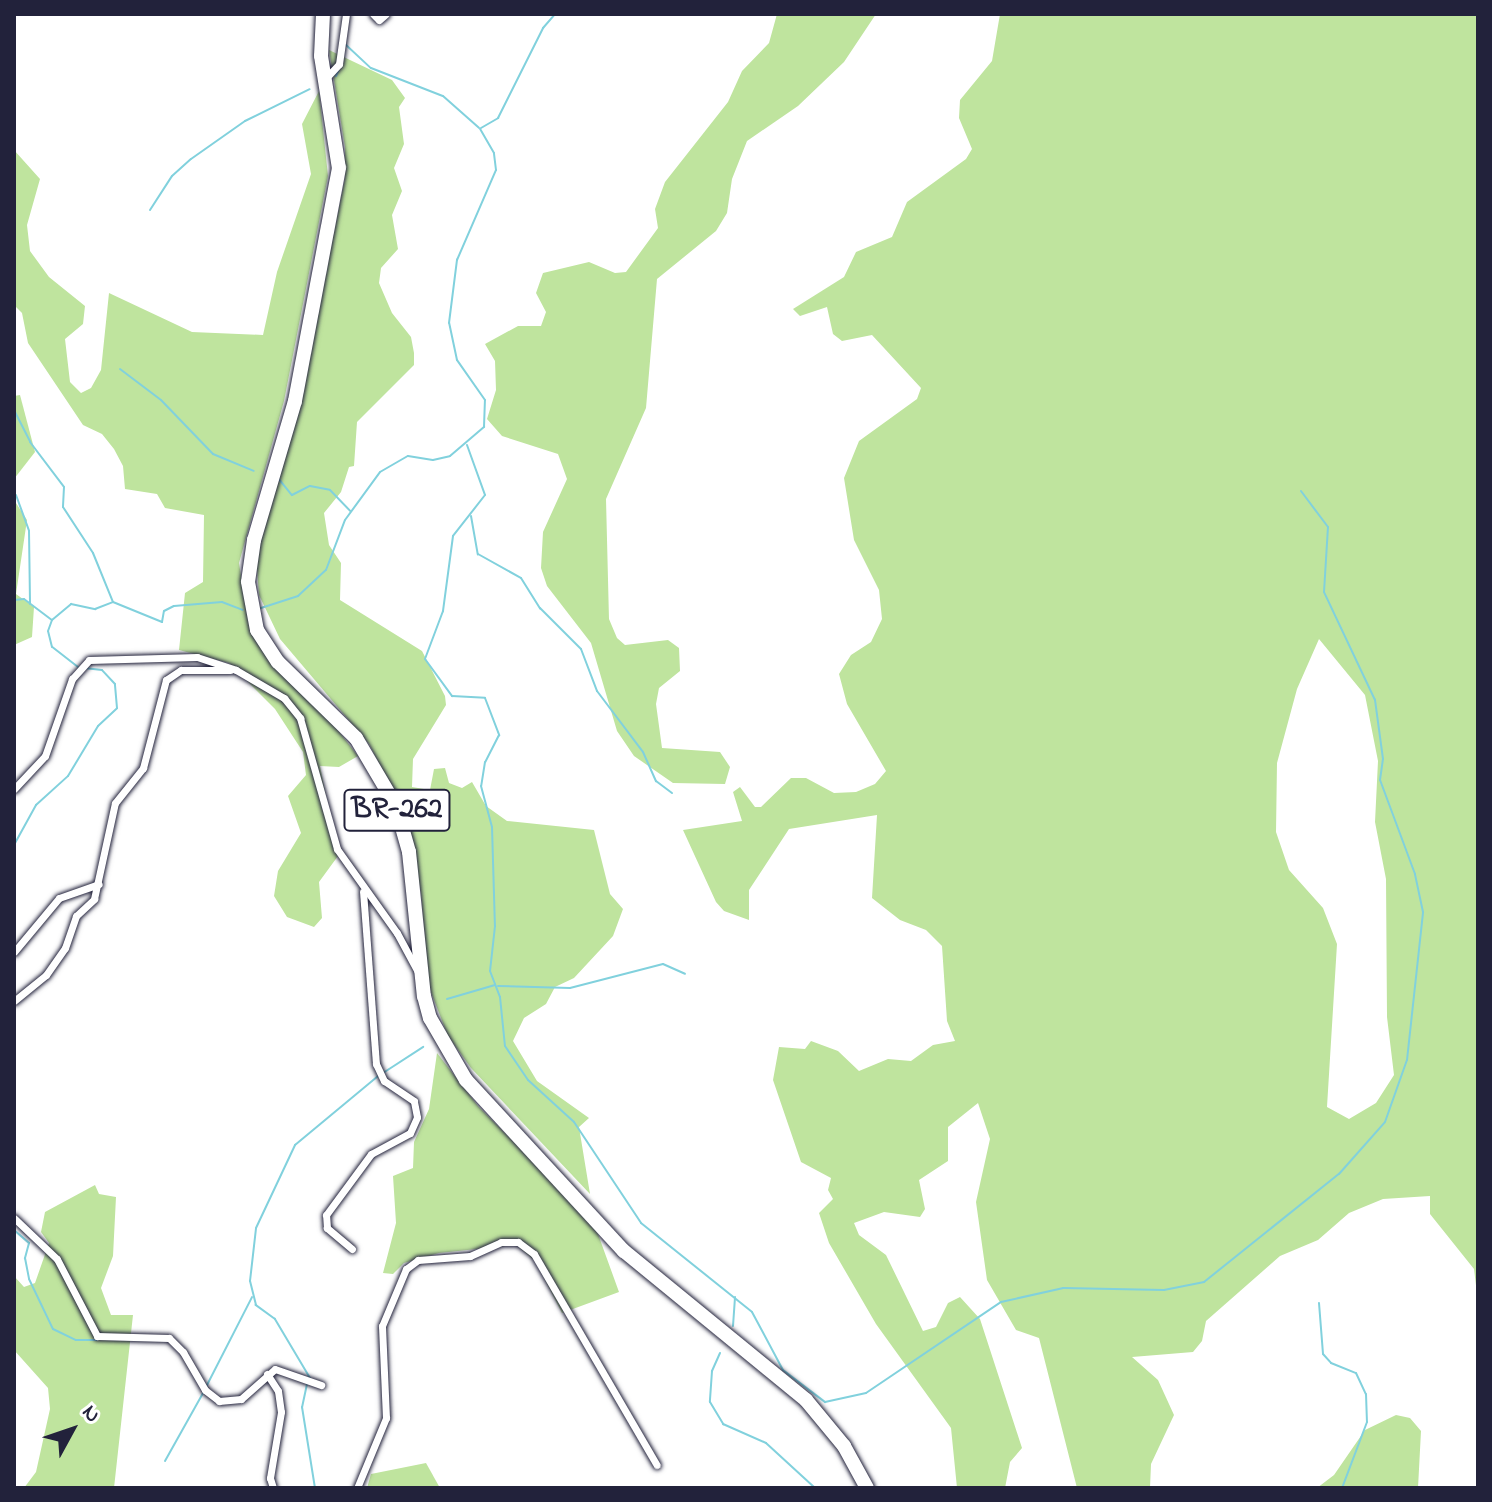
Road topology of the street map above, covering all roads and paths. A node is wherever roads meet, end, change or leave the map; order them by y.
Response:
1 (323, 14) edge
2 (346, 14) edge
3 (373, 14) edge
4 (386, 14) edge
5 (326, 79) junction
6 (236, 670) junction
7 (14, 789) edge
8 (99, 884) junction
9 (363, 891) junction
10 (14, 952) edge
11 (421, 976) junction
12 (14, 1001) edge
13 (14, 1218) edge
14 (352, 1249) dead end
15 (267, 1374) junction
16 (321, 1385) dead end
17 (657, 1465) dead end
18 (273, 1488) edge
19 (357, 1488) edge
20 (867, 1488) edge

1 - 5 highway, BR-262
2 - 5 street
3 - 4 street
5 - 11 highway, BR-262
6 - 7 street
6 - 8 street
6 - 9 street
8 - 10 street
8 - 12 street
9 - 11 street
9 - 14 street
11 - 20 highway, BR-262
13 - 15 street
15 - 16 street
15 - 18 street
17 - 19 street

